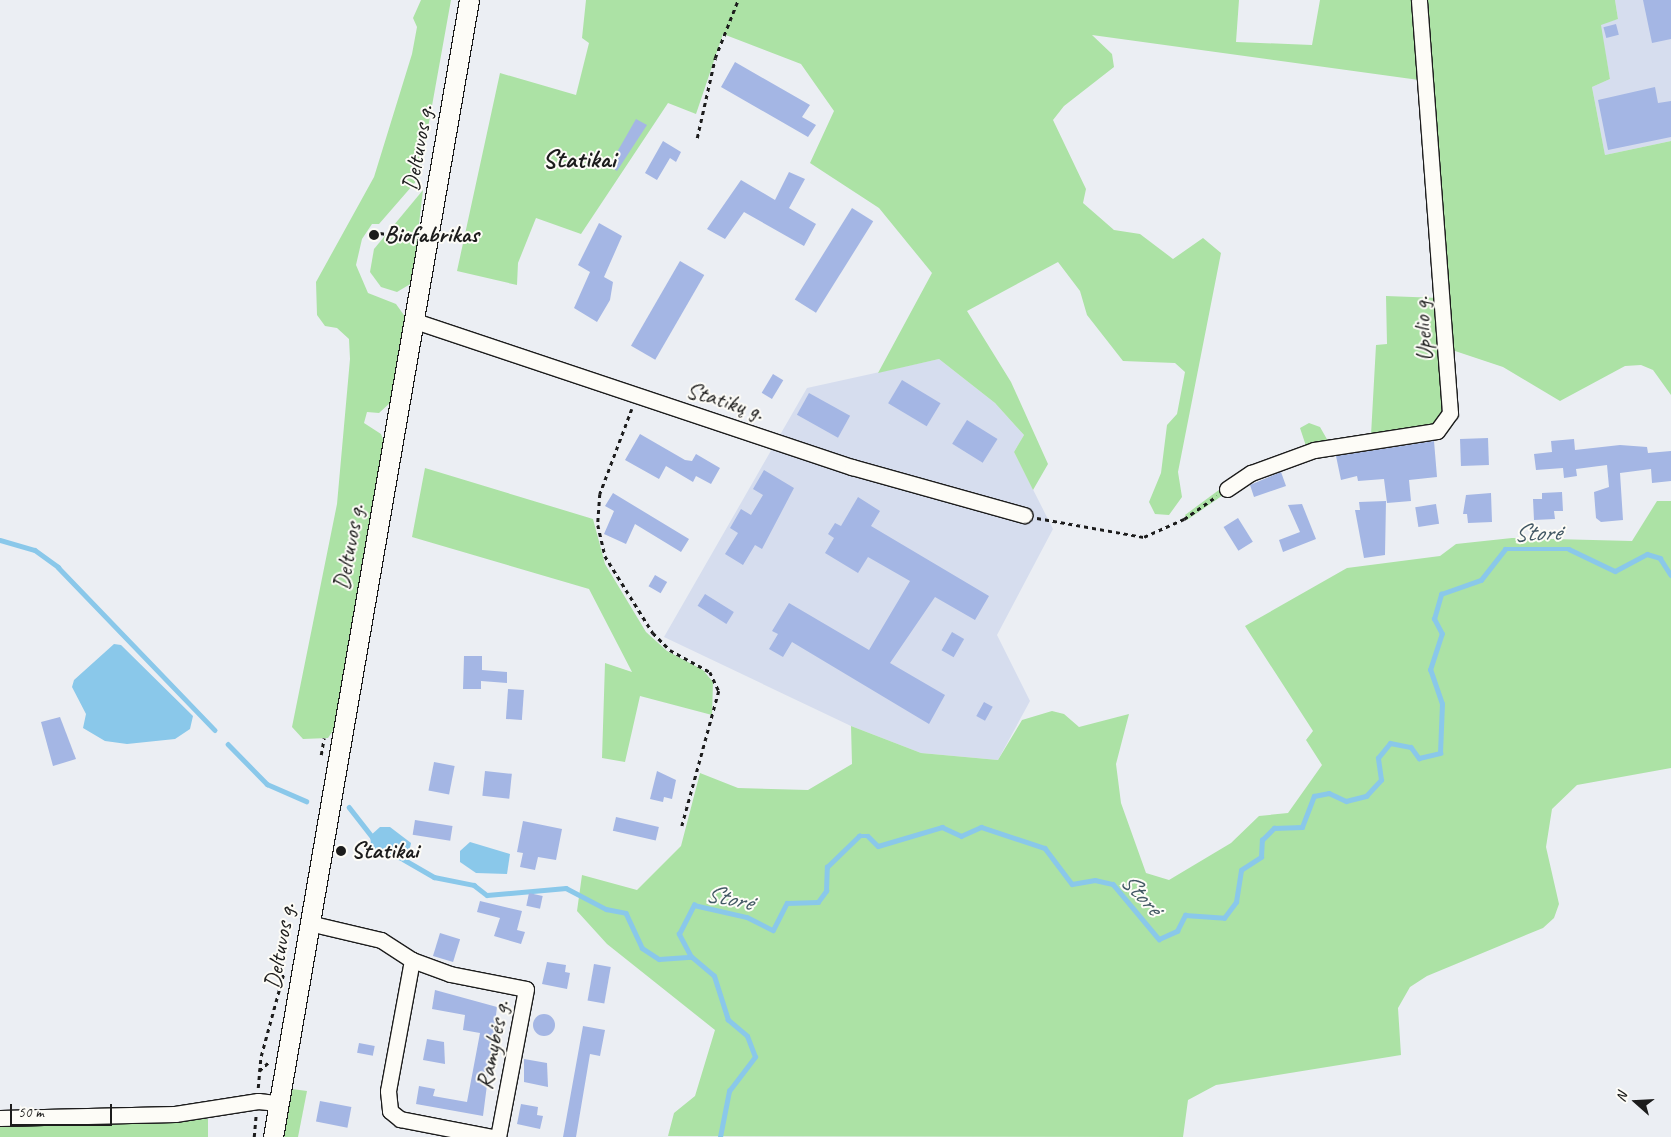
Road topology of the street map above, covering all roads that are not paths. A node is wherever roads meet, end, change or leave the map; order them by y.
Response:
1 (469, 0) edge
2 (1419, 0) edge
3 (415, 321) junction
4 (1227, 489) road end
5 (1024, 515) road end
6 (309, 923) junction
7 (412, 960) junction
8 (278, 1103) junction
9 (0, 1118) edge
10 (273, 1137) edge
11 (493, 1137) edge
12 (498, 1137) edge

1 - 3 main road, Deltuvos g.
2 - 4 street, Upelio g.
3 - 5 street, Statikų g.
3 - 6 main road, Deltuvos g.
6 - 7 street, Ramybės g.
6 - 8 main road, Deltuvos g.
7 - 11 street
7 - 12 street, Ramybės g.
8 - 9 street
8 - 10 main road, Deltuvos g.

